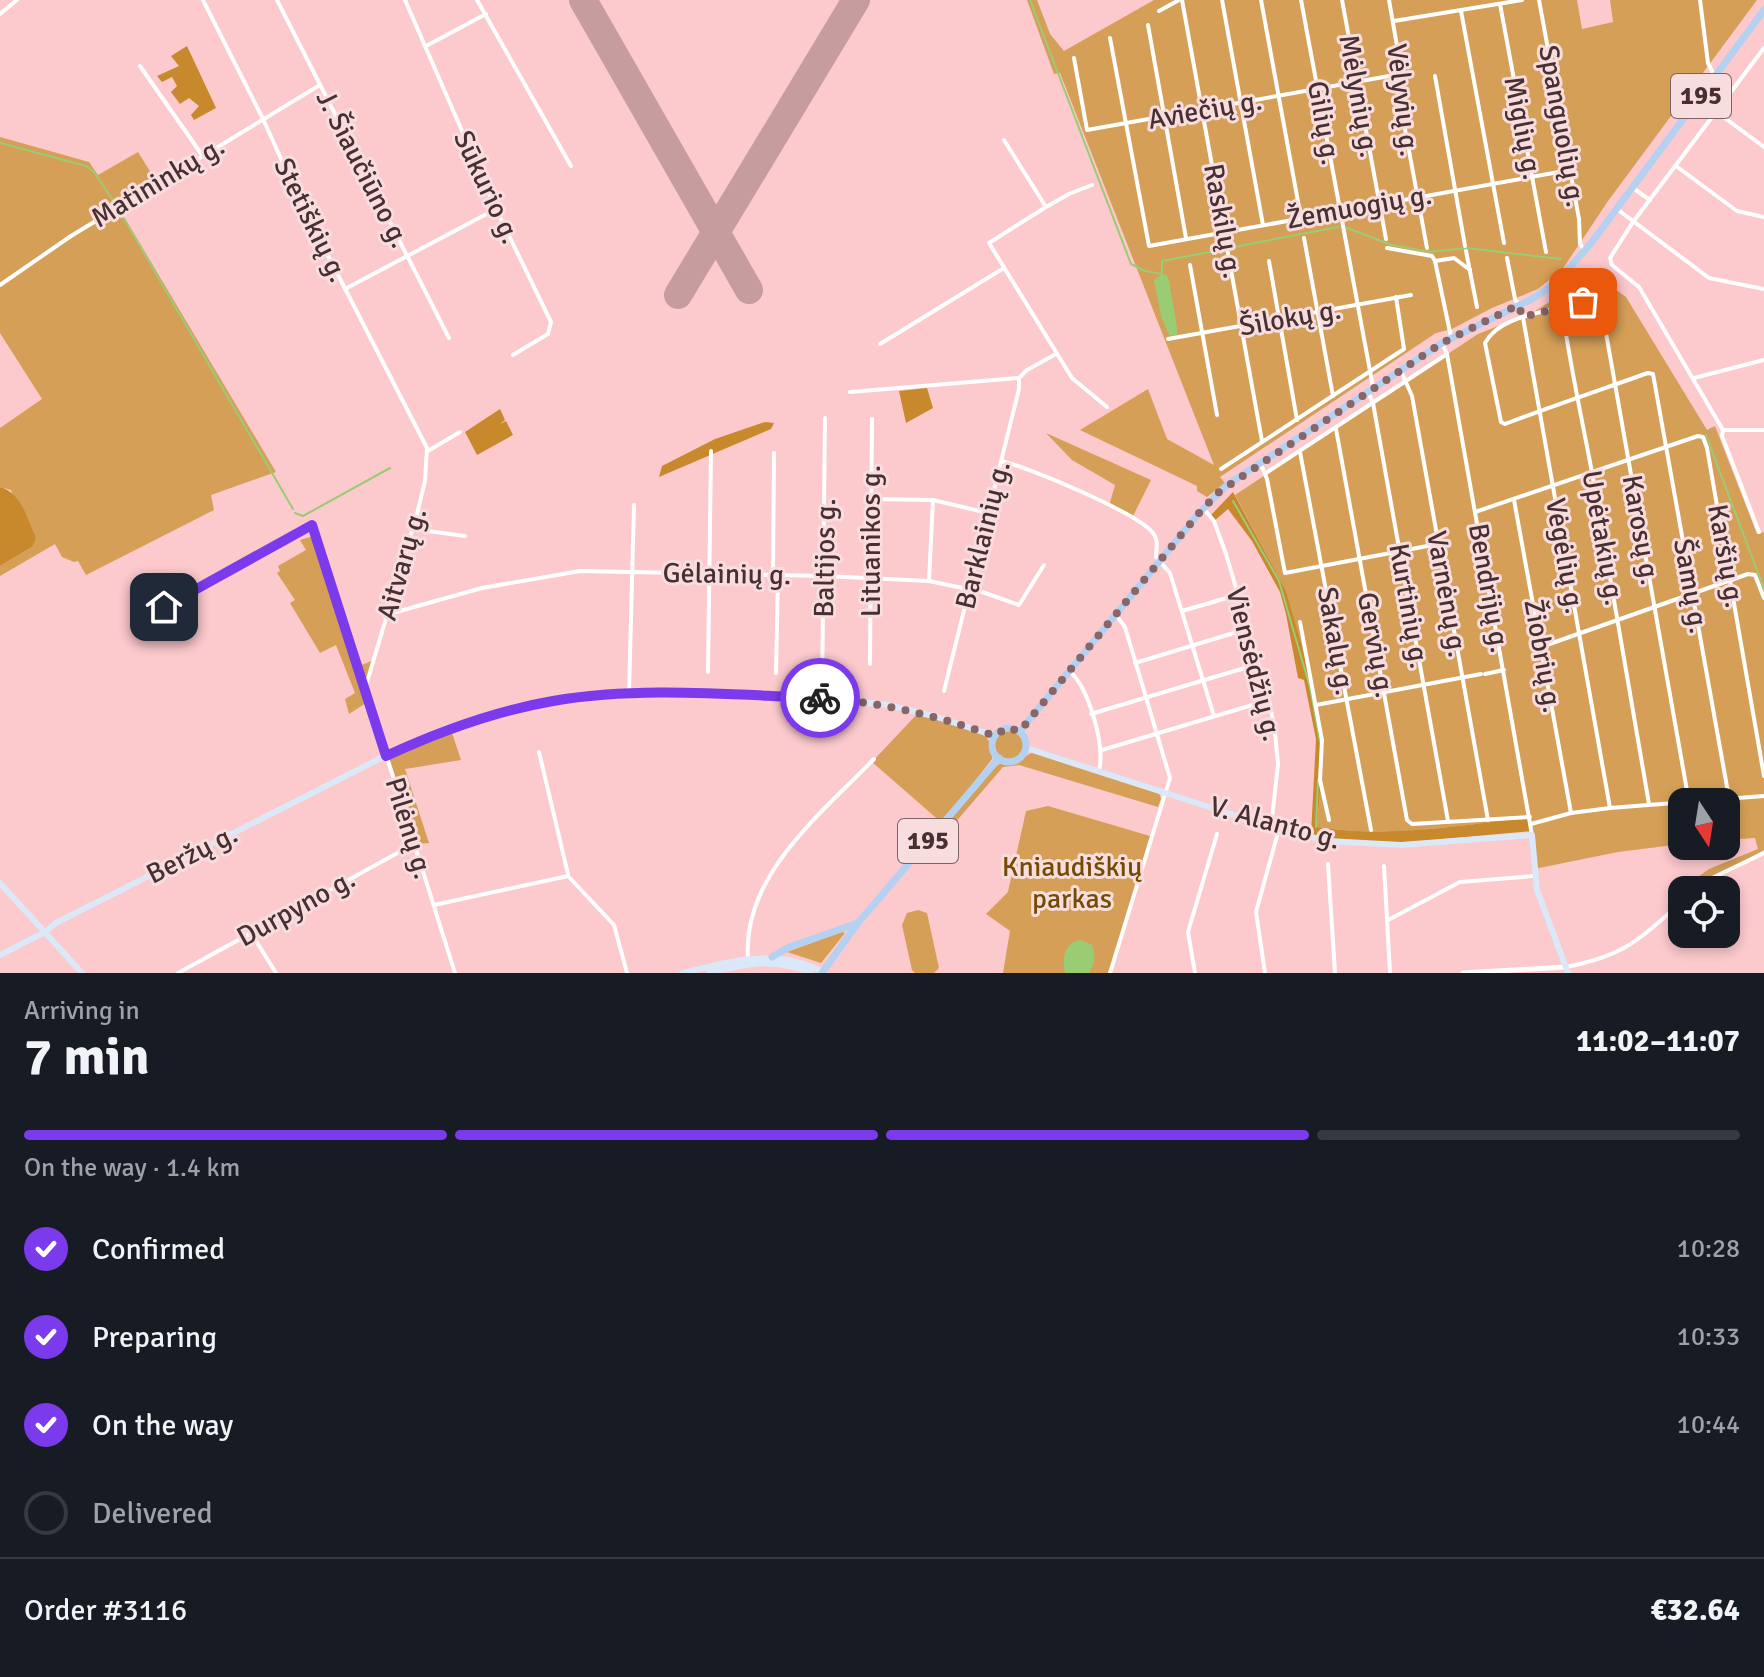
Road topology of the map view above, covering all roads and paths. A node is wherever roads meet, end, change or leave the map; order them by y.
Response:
1 (17, 0) edge
2 (203, 0) edge
3 (277, 0) edge
4 (405, 0) edge
5 (477, 0) edge
6 (1180, 0) edge
7 (1222, 0) edge
8 (1261, 0) edge
9 (1301, 0) edge
10 (1342, 0) edge
11 (1389, 0) edge
12 (1522, 0) edge
13 (1539, 0) edge
14 (1700, 0) edge
15 (1497, 3) edge
16 (1764, 10) edge
17 (1159, 11) dead end
18 (1461, 11) junction
19 (0, 14) edge
20 (486, 14) junction
21 (1393, 21) junction
22 (1148, 25) dead end
23 (1110, 38) dead end
24 (426, 46) junction
25 (1764, 48) edge
26 (1074, 58) dead end
27 (1756, 59) junction
28 (1764, 65) edge
29 (140, 66) dead end
30 (1395, 75) junction
31 (1435, 76) dead end
32 (1716, 77) junction
33 (1357, 82) junction
34 (320, 85) junction
35 (1318, 89) junction
36 (1278, 96) junction
37 (1699, 99) junction
38 (1241, 103) junction
39 (1203, 110) junction
40 (1716, 112) junction
41 (1164, 117) junction
42 (263, 119) junction
43 (1125, 124) junction
44 (1004, 140) dead end
45 (1764, 147) edge
46 (202, 155) junction
47 (571, 166) dead end
48 (1676, 166) junction
49 (1570, 170) junction
50 (1532, 176) junction
51 (1494, 183) junction
52 (1092, 185) dead end
53 (1633, 188) junction
54 (1456, 190) junction
55 (1417, 196) junction
56 (1650, 200) junction
57 (1379, 203) junction
58 (1046, 207) junction
59 (496, 209) junction
60 (1617, 209) junction
61 (1340, 211) junction
62 (1764, 217) edge
63 (1301, 218) junction
64 (1633, 222) junction
65 (1263, 225) junction
66 (1225, 232) junction
67 (1186, 238) junction
68 (1304, 238) dead end
69 (1386, 239) dead end
70 (1504, 243) dead end
71 (1387, 248) dead end
72 (1427, 248) dead end
73 (1585, 251) junction
74 (1546, 252) dead end
75 (407, 256) junction
76 (1507, 258) dead end
77 (1269, 261) dead end
78 (1435, 261) junction
79 (1190, 265) dead end
80 (1005, 268) junction
81 (1470, 270) junction
82 (0, 285) edge
83 (345, 289) junction
84 (1764, 289) edge
85 (1411, 295) dead end
86 (1396, 298) junction
87 (1357, 305) junction
88 (1518, 305) junction
89 (1477, 307) dead end
90 (1558, 308) junction
91 (1318, 312) junction
92 (1523, 317) junction
93 (1280, 319) junction
94 (1241, 326) junction
95 (1203, 334) junction
96 (1451, 337) junction
97 (449, 338) dead end
98 (1168, 339) dead end
99 (1442, 343) junction
100 (880, 344) dead end
101 (1056, 354) junction
102 (1447, 354) junction
103 (513, 355) dead end
104 (1764, 360) edge
105 (1401, 370) junction
106 (1369, 373) junction
107 (1019, 378) junction
108 (1694, 378) junction
109 (1407, 381) junction
110 (1615, 385) junction
111 (1371, 390) junction
112 (850, 392) dead end
113 (1333, 396) junction
114 (1578, 398) junction
115 (1373, 403) junction
116 (1107, 407) dead end
117 (1539, 411) junction
118 (1217, 415) dead end
119 (825, 418) dead end
120 (872, 419) dead end
121 (1297, 420) junction
122 (1336, 429) junction
123 (1723, 430) junction
124 (1764, 430) edge
125 (460, 432) dead end
126 (1262, 441) junction
127 (1666, 446) junction
128 (428, 451) junction
129 (711, 451) dead end
130 (1300, 452) junction
131 (774, 453) dead end
132 (1001, 461) junction
133 (1629, 461) junction
134 (1260, 462) junction
135 (1221, 469) dead end
136 (1266, 473) junction
137 (1592, 473) junction
138 (1553, 487) junction
139 (872, 499) junction
140 (933, 500) junction
141 (1514, 500) junction
142 (634, 505) dead end
143 (1203, 508) junction
144 (1475, 512) junction
145 (988, 513) junction
146 (413, 529) junction
147 (1759, 532) dead end
148 (465, 536) dead end
149 (1438, 544) junction
150 (1399, 551) junction
151 (1360, 559) junction
152 (1160, 561) junction
153 (1044, 565) dead end
154 (1323, 566) junction
155 (634, 572) junction
156 (708, 573) junction
157 (776, 575) junction
158 (824, 576) junction
159 (870, 580) junction
160 (1731, 580) junction
161 (929, 581) junction
162 (969, 589) junction
163 (1693, 593) junction
164 (1237, 595) junction
165 (1764, 598) edge
166 (1655, 606) junction
167 (164, 607) dead end
168 (1182, 611) junction
169 (389, 614) junction
170 (1116, 615) junction
171 (1617, 620) junction
172 (1300, 622) dead end
173 (1247, 629) junction
174 (1579, 633) junction
175 (1192, 646) junction
176 (1541, 647) junction
177 (1135, 663) junction
178 (870, 664) dead end
179 (1258, 664) junction
180 (1504, 670) junction
181 (708, 672) dead end
182 (1070, 672) junction
183 (776, 673) dead end
184 (1463, 678) junction
185 (1203, 681) junction
186 (1423, 685) junction
187 (365, 689) junction
188 (944, 691) dead end
189 (1385, 692) junction
190 (629, 694) junction
191 (822, 698) junction
192 (1146, 698) junction
193 (1347, 699) junction
194 (1269, 700) junction
195 (1316, 705) junction
196 (1091, 714) junction
197 (1214, 716) junction
198 (1020, 731) junction
199 (1156, 733) junction
200 (995, 736) junction
201 (1026, 748) junction
202 (1102, 750) junction
203 (539, 752) dead end
204 (386, 756) junction
205 (999, 758) junction
206 (874, 759) dead end
207 (1099, 770) junction
208 (1764, 776) edge
209 (1687, 788) edge
210 (1727, 788) edge
211 (1165, 792) junction
212 (1764, 796) edge
213 (1740, 797) edge
214 (1668, 803) edge
215 (1649, 804) junction
216 (1610, 808) junction
217 (1571, 813) junction
218 (1530, 817) junction
219 (1329, 820) dead end
220 (1488, 820) junction
221 (1448, 821) junction
222 (1531, 824) junction
223 (1275, 828) junction
224 (1371, 830) dead end
225 (1217, 834) dead end
226 (1532, 835) junction
227 (414, 844) junction
228 (1764, 853) edge
229 (1328, 864) dead end
230 (1384, 866) dead end
231 (568, 876) junction
232 (1534, 876) junction
233 (1716, 876) edge
234 (0, 883) edge
235 (434, 905) junction
236 (1668, 915) edge
237 (1388, 920) junction
238 (857, 924) junction
239 (45, 932) junction
240 (251, 933) junction
241 (0, 955) edge
242 (772, 957) junction
243 (748, 958) junction
244 (1567, 970) edge
245 (82, 973) edge
246 (178, 973) edge
247 (276, 973) edge
248 (455, 973) edge
249 (627, 973) edge
250 (683, 973) edge
251 (709, 973) edge
252 (811, 973) edge
253 (823, 973) edge
254 (1110, 973) edge
255 (1195, 973) edge
256 (1265, 973) edge
257 (1335, 973) edge
258 (1390, 973) edge
259 (1463, 973) edge

1 - 19 street
2 - 42 street, Stetiškių g.
3 - 34 street, J. Šiaučiūno g.
4 - 24 street, Sūkurio g.
5 - 20 street
6 - 17 street
6 - 39 street, Raskilų g.
7 - 38 street
8 - 36 street
9 - 35 street, Gilių g.
10 - 33 street, Mėlynių g.
11 - 21 street, Vėlyvių g.
12 - 15 street
13 - 49 street, Spanguolių g.
14 - 32 street
15 - 18 street
15 - 50 street, Miglių g.
16 - 32 main road, 195
18 - 21 street
18 - 51 street
20 - 24 street
20 - 47 street
21 - 30 street, Vėlyvių g.
22 - 41 street
23 - 43 street
24 - 59 street, Sūkurio g.
25 - 27 street
26 - 43 street, Aviečių g.
27 - 28 street
27 - 40 street
29 - 46 street
30 - 33 street, Aviečių g.
30 - 55 street, Vėlyvių g.
31 - 54 street
32 - 37 main road, 195
33 - 35 street, Aviečių g.
33 - 57 street, Mėlynių g.
34 - 42 street, Matininkų g.
34 - 75 street, J. Šiaučiūno g.
35 - 36 street, Aviečių g.
35 - 61 street, Gilių g.
36 - 38 street, Aviečių g.
36 - 63 street
37 - 40 street
37 - 53 main road, 195
38 - 39 street, Aviečių g.
38 - 65 street
39 - 41 street, Aviečių g.
39 - 66 street, Raskilų g.
40 - 45 street
40 - 48 street
41 - 43 street, Aviečių g.
41 - 67 street
42 - 46 street, Matininkų g.
42 - 83 street, Stetiškių g.
43 - 67 street, Žemuogių g.
44 - 58 street
46 - 82 street, Matininkų g.
48 - 56 street
48 - 62 street
49 - 50 street, Žemuogių g.
49 - 73 street, Spanguolių g.
50 - 51 street, Žemuogių g.
50 - 74 street, Miglių g.
51 - 54 street, Žemuogių g.
51 - 70 street
52 - 58 street
53 - 56 street
53 - 60 main road, 195
54 - 55 street, Žemuogių g.
54 - 81 street
55 - 57 street, Žemuogių g.
55 - 72 street, Vėlyvių g.
56 - 64 street
57 - 61 street, Žemuogių g.
57 - 69 street, Mėlynių g.
58 - 80 street
59 - 75 street
59 - 103 street, Sūkurio g.
60 - 64 street
60 - 73 main road, 195
61 - 63 street, Žemuogių g.
61 - 87 street, Gilių g.
63 - 65 street, Žemuogių g.
64 - 84 street
64 - 108 street
65 - 66 street, Žemuogių g.
66 - 67 street, Žemuogių g.
66 - 94 street, Raskilų g.
68 - 91 street
71 - 78 street
73 - 88 main road, 195
75 - 83 street
75 - 97 street, J. Šiaučiūno g.
76 - 88 street, Vėgėlių g.
77 - 93 street
78 - 81 street
78 - 96 street
79 - 95 street
80 - 100 street
80 - 101 street
81 - 89 street
83 - 128 street, Stetiškių g.
85 - 86 street, Šilokų g.
86 - 87 street, Šilokų g.
86 - 106 street
87 - 91 street, Šilokų g.
87 - 106 street, Gilių g.
88 - 92 street, Vėgėlių g.
88 - 96 main road, 195
90 - 92 street
90 - 110 street, Karosų g.
90 - 114 street, Upėtakių g.
91 - 93 street, Šilokų g.
91 - 113 street
92 - 117 street, Vėgėlių g.
92 - 117 street
93 - 94 street, Šilokų g.
93 - 121 street
94 - 95 street, Šilokų g.
94 - 126 street, Raskilų g.
95 - 98 street, Šilokų g.
95 - 118 street
96 - 99 main road, 195
99 - 102 street, Bendrijų g.
99 - 105 main road, 195
101 - 107 street
101 - 116 street
102 - 109 street
102 - 144 street, Bendrijų g.
104 - 108 street
105 - 109 street, Varnėnų g.
105 - 111 main road, 195
106 - 111 street, Gilių g.
106 - 113 street
107 - 112 street
107 - 132 street, Barklainių g.
108 - 123 street
109 - 115 street
109 - 149 street, Varnėnų g.
110 - 114 street
110 - 127 street, Šamų g.
110 - 133 street, Karosų g.
111 - 115 street, Kurtinių g.
111 - 134 main road, 195
113 - 121 street
114 - 117 street
114 - 137 street, Upėtakių g.
115 - 122 street
115 - 150 street, Kurtinių g.
117 - 138 street, Vėgėlių g.
119 - 158 street, Baltijos g.
120 - 139 street, Lituanikos g.
121 - 126 street
122 - 130 street
122 - 151 street, Gervių g.
123 - 124 street
123 - 147 street
125 - 128 street
126 - 135 street
127 - 133 street
127 - 160 street, Karšių g.
127 - 163 street, Šamų g.
128 - 146 street, Aitvarų g.
129 - 156 street
130 - 136 street
130 - 154 street, Sakalų g.
131 - 157 street
132 - 145 street, Barklainių g.
132 - 152 street
133 - 137 street
133 - 166 street, Karosų g.
134 - 136 street
134 - 143 main road, 195
136 - 154 street
137 - 138 street
137 - 171 street, Upėtakių g.
138 - 141 street
138 - 174 street, Vėgėlių g.
139 - 140 street
139 - 159 street, Lituanikos g.
140 - 145 street
140 - 161 street
141 - 144 street
141 - 176 street, Žiobrių g.
142 - 155 street
143 - 152 main road, 195
143 - 164 street, Viensėdžių g.
144 - 180 street, Bendrijų g.
145 - 162 street, Barklainių g.
146 - 148 street
146 - 169 street, Aitvarų g.
149 - 150 street
149 - 184 street, Varnėnų g.
150 - 151 street
150 - 186 street, Kurtinių g.
151 - 154 street
151 - 189 street, Gervių g.
152 - 168 street
152 - 170 main road, 195
153 - 162 street, Gėlainių g.
154 - 193 street, Sakalų g.
155 - 156 street, Gėlainių g.
155 - 169 street, Gėlainių g.
155 - 190 street
156 - 157 street, Gėlainių g.
156 - 181 street
157 - 158 street, Gėlainių g.
157 - 183 street
158 - 159 street, Gėlainių g.
158 - 191 street, Baltijos g.
159 - 161 street, Gėlainių g.
159 - 178 street, Lituanikos g.
160 - 163 street
160 - 165 street
160 - 208 street, Karšių g.
161 - 162 street, Gėlainių g.
162 - 188 street, Barklainių g.
163 - 166 street
163 - 210 street, Šamų g.
164 - 168 street
164 - 173 street, Viensėdžių g.
166 - 171 street
166 - 209 street, Karosų g.
167 - 187 street, Pilėnų g.
168 - 175 street
169 - 187 street, Aitvarų g.
170 - 177 street
170 - 182 main road, 195
171 - 174 street
171 - 215 street, Upėtakių g.
172 - 195 street
173 - 175 street
173 - 179 street, Viensėdžių g.
174 - 176 street
174 - 216 street, Vėgėlių g.
175 - 177 street
175 - 185 street
176 - 217 street, Žiobrių g.
177 - 192 street
179 - 185 street
179 - 194 street, Viensėdžių g.
180 - 184 street
180 - 218 street, Bendrijų g.
182 - 196 street
182 - 198 main road, 195
184 - 186 street
184 - 220 street, Varnėnų g.
185 - 192 street
185 - 197 street
186 - 189 street
186 - 221 street, Kurtinių g.
187 - 204 street, Pilėnų g.
189 - 193 street
189 - 221 street, Gervių g.
190 - 191 main road
190 - 204 main road
191 - 200 main road
192 - 196 street
192 - 199 street
193 - 195 street
193 - 224 street, Sakalų g.
194 - 197 street
194 - 223 street, Viensėdžių g.
195 - 219 street
196 - 202 street
197 - 199 street
198 - 200 main road
198 - 201 main road
199 - 202 street
199 - 211 street
200 - 205 main road
201 - 205 main road, 195
201 - 207 main road, V. Alanto g.
202 - 207 street
203 - 231 street
204 - 227 street, Pilėnų g.
204 - 239 main road, Beržų g.
205 - 238 main road, 195
206 - 243 street
207 - 211 main road, V. Alanto g.
211 - 223 main road, V. Alanto g.
211 - 254 street
212 - 213 street
214 - 215 street
215 - 216 street
216 - 217 street
217 - 222 street
218 - 220 street
218 - 222 street, Bendrijų g.
220 - 221 street
222 - 226 street, Bendrijų g.
223 - 226 main road, V. Alanto g.
223 - 256 street, Viensėdžių g.
225 - 255 street
226 - 232 main road
227 - 235 street, Pilėnų g.
227 - 240 street, Durpyno g.
228 - 233 street
229 - 257 street
230 - 237 street
231 - 235 street
231 - 249 street
232 - 237 street
232 - 244 main road
234 - 239 main road
235 - 248 street, Pilėnų g.
236 - 244 street
237 - 258 street
238 - 242 main road
238 - 253 main road, 195
239 - 241 main road, Beržų g.
239 - 245 main road
240 - 246 street, Durpyno g.
240 - 247 street
242 - 243 main road
242 - 253 main road
243 - 250 main road
244 - 259 street
251 - 252 main road

